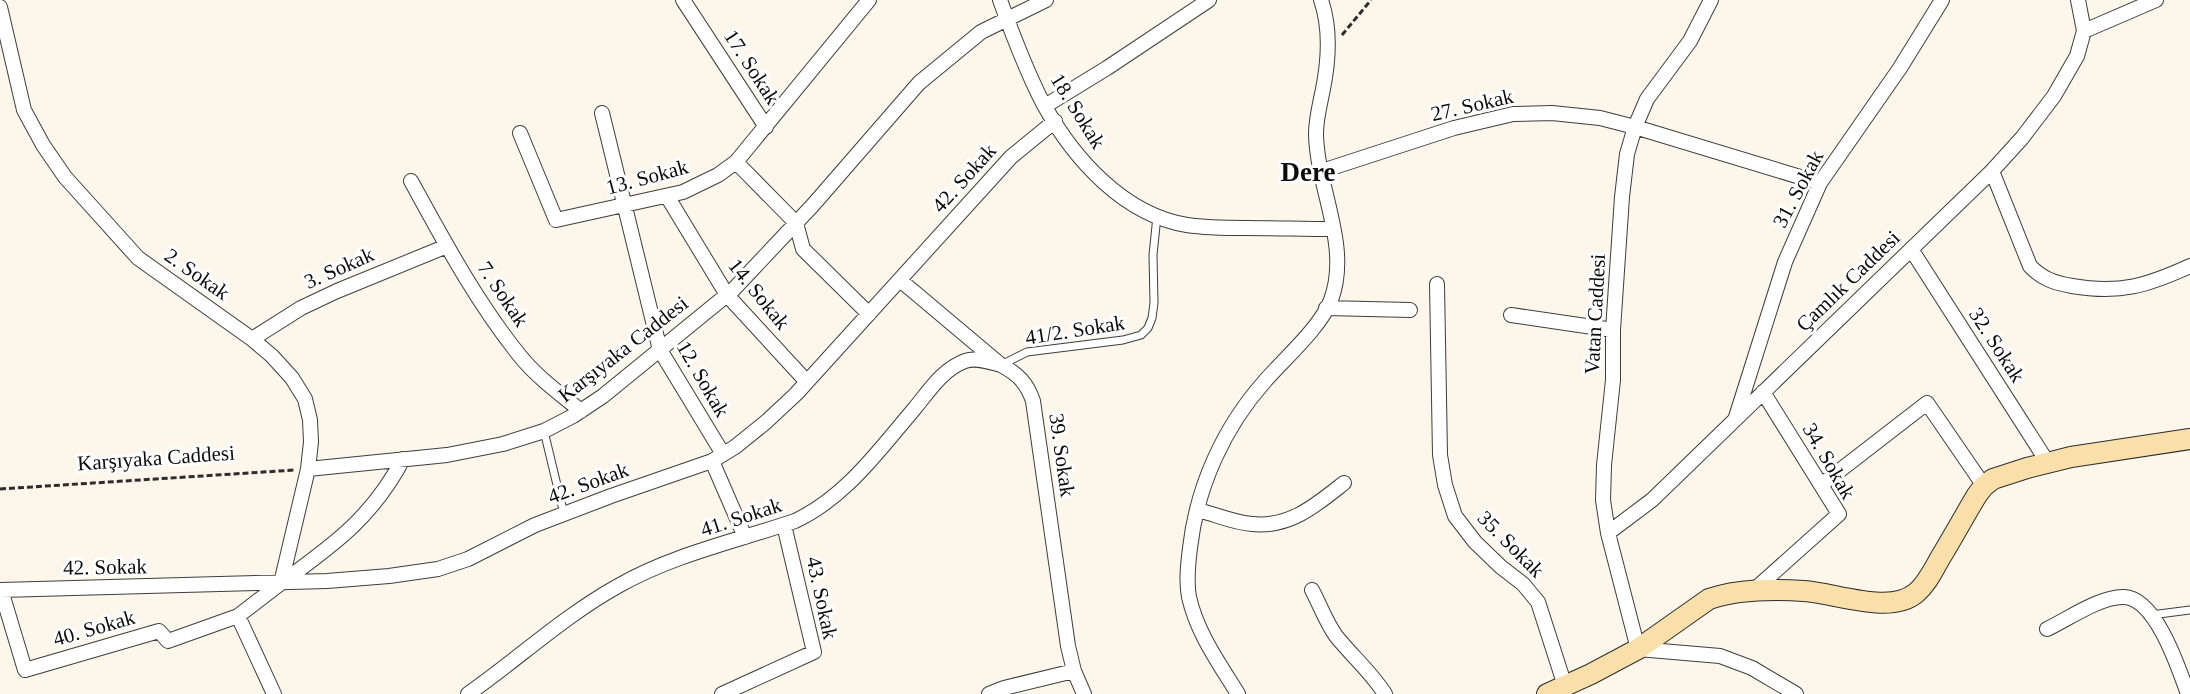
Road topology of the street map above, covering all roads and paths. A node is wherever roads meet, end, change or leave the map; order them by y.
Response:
1 (683, 0) edge
2 (869, 0) edge
3 (1000, 0) edge
4 (1046, 0) edge
5 (1209, 0) edge
6 (1321, 0) edge
7 (1371, 0) edge
8 (1711, 0) edge
9 (1942, 0) edge
10 (2078, 0) edge
11 (2156, 0) edge
12 (0, 7) edge
13 (1007, 19) junction
14 (2084, 32) junction
15 (1328, 53) junction
16 (1045, 105) junction
17 (602, 113) dead end
18 (1055, 121) junction
19 (766, 127) junction
20 (1635, 127) junction
21 (520, 133) dead end
22 (736, 162) junction
23 (1322, 171) junction
24 (1992, 171) junction
25 (411, 181) dead end
26 (1820, 183) junction
27 (667, 196) junction
28 (625, 206) junction
29 (1158, 216) junction
30 (796, 224) junction
31 (1333, 229) junction
32 (447, 246) junction
33 (1911, 249) junction
34 (2190, 266) edge
35 (900, 280) junction
36 (1437, 284) dead end
37 (727, 295) junction
38 (1326, 308) junction
39 (1410, 310) dead end
40 (869, 314) junction
41 (1511, 315) dead end
42 (1613, 330) junction
43 (252, 339) junction
44 (660, 350) junction
45 (1001, 364) junction
46 (807, 382) junction
47 (1763, 392) junction
48 (581, 411) junction
49 (1736, 419) junction
50 (544, 431) junction
51 (2190, 439) edge
52 (717, 457) junction
53 (404, 459) junction
54 (2048, 463) junction
55 (308, 469) junction
56 (1344, 483) dead end
57 (1821, 486) junction
58 (1984, 486) junction
59 (0, 489) edge
60 (1197, 510) junction
61 (564, 514) junction
62 (784, 525) junction
63 (1608, 533) junction
64 (745, 537) junction
65 (281, 583) junction
66 (1, 590) edge
67 (1312, 590) dead end
68 (1753, 591) junction
69 (2190, 610) edge
70 (2151, 615) junction
71 (238, 616) junction
72 (2047, 629) dead end
73 (1638, 649) junction
74 (1074, 671) junction
75 (1558, 691) edge
76 (274, 694) edge
77 (468, 694) edge
78 (722, 694) edge
79 (989, 694) edge
80 (1084, 694) edge
81 (1238, 694) edge
82 (1385, 694) edge
83 (1796, 694) edge
84 (2188, 694) edge

1 - 19 street, 17. Sokak
2 - 19 street, 13. Sokak
3 - 13 street, 18. Sokak
4 - 13 street, Karşıyaka Caddesi
5 - 16 street
6 - 15 street
7 - 15 path
8 - 20 street, Vatan Caddesi
9 - 26 street, 31. Sokak
10 - 14 street
11 - 14 street
12 - 43 street, 2. Sokak
13 - 16 street, 18. Sokak
13 - 30 street, Karşıyaka Caddesi
14 - 24 street, Çamlık Caddesi
15 - 23 street
16 - 18 street, 18. Sokak
17 - 28 street, 12. Sokak
18 - 29 street, 18. Sokak
18 - 35 street, 42. Sokak
19 - 22 street, 13. Sokak
20 - 23 street, 27. Sokak
20 - 26 street
20 - 42 street, Vatan Caddesi
21 - 28 street, 13. Sokak
22 - 27 street, 13. Sokak
22 - 30 street
23 - 31 street
24 - 33 street, Çamlık Caddesi
24 - 34 street
25 - 32 street, 7. Sokak
26 - 49 street, 31. Sokak
27 - 28 street, 13. Sokak
27 - 37 street, 14. Sokak
28 - 44 street, 12. Sokak
29 - 31 street, 18. Sokak
29 - 45 lane, 41/2. Sokak
30 - 37 street, Karşıyaka Caddesi
30 - 40 street
31 - 38 street
32 - 43 street, 3. Sokak
32 - 48 street, 7. Sokak
33 - 47 street, Çamlık Caddesi
33 - 54 street, 32. Sokak
35 - 40 street, 42. Sokak
35 - 45 street, 39. Sokak
36 - 75 street, 35. Sokak
37 - 44 street, Karşıyaka Caddesi
37 - 46 street, 14. Sokak
38 - 39 street
38 - 60 street
40 - 46 street, 42. Sokak
41 - 42 street
42 - 63 street, Vatan Caddesi
43 - 55 street, 2. Sokak
44 - 48 street, Karşıyaka Caddesi
44 - 52 street, 12. Sokak
45 - 62 street, 41. Sokak
45 - 74 street, 39. Sokak
46 - 52 street, 42. Sokak
47 - 49 street, Çamlık Caddesi
47 - 57 street, 34. Sokak
48 - 50 street, Karşıyaka Caddesi
49 - 63 street, Çamlık Caddesi
50 - 53 street, Karşıyaka Caddesi
50 - 61 lane
51 - 54 street
52 - 61 street, 42. Sokak
52 - 64 street, 12. Sokak
53 - 55 street, Karşıyaka Caddesi
53 - 65 street
54 - 58 street
55 - 59 path, Karşıyaka Caddesi
55 - 65 street, 2. Sokak
56 - 60 street
57 - 58 street
57 - 68 street, 34. Sokak
58 - 68 street
60 - 81 street
61 - 65 street, 42. Sokak
62 - 64 street, 41. Sokak
62 - 78 street, 43. Sokak
63 - 73 street, Vatan Caddesi
64 - 77 street, 41. Sokak
65 - 66 street, 42. Sokak
65 - 71 street
66 - 71 street, 40. Sokak
67 - 82 street
68 - 73 street
69 - 70 lane
70 - 72 street
70 - 84 street
71 - 76 street
73 - 75 street
73 - 83 street
74 - 79 street
74 - 80 street, 39. Sokak

